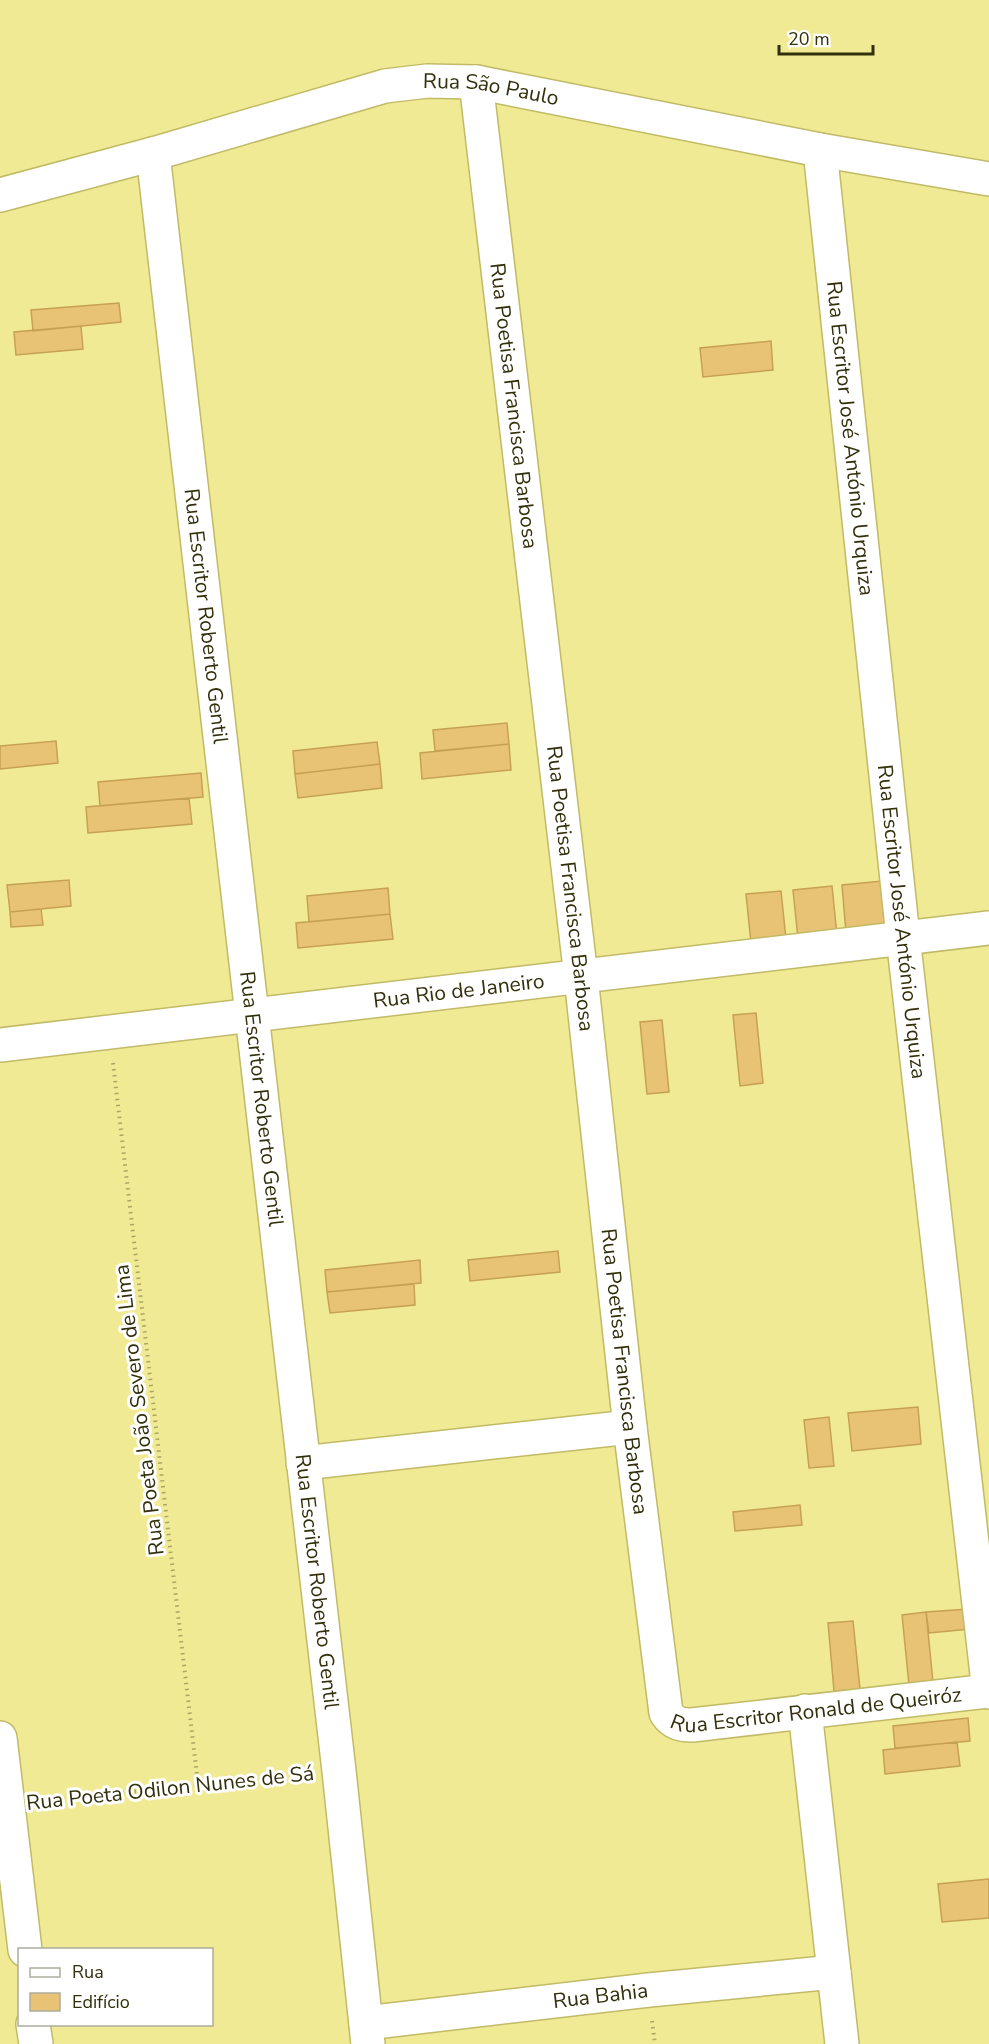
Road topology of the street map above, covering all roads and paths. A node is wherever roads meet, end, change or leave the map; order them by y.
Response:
1 (476, 82) junction
2 (819, 150) junction
3 (153, 154) junction
4 (989, 179) edge
5 (0, 195) edge
6 (989, 928) edge
7 (903, 938) junction
8 (581, 976) junction
9 (251, 1016) junction
10 (110, 1032) junction
11 (0, 1045) edge
12 (630, 1427) junction
13 (303, 1463) junction
14 (989, 1692) edge
15 (663, 1695) joint
16 (805, 1711) junction
17 (0, 1738) edge
18 (339, 1771) junction
19 (198, 1784) junction
20 (4, 1805) edge
21 (25, 1948) edge
22 (834, 1972) junction
23 (33, 2026) edge
24 (367, 2033) edge
25 (36, 2044) edge
26 (842, 2044) edge

1 - 2 street, Rua São Paulo
1 - 3 street, Rua São Paulo
1 - 8 street, Rua Poetisa Francisca Barbosa
2 - 4 street, Rua São Paulo
2 - 7 street, Rua Escritor José António Urquiza
3 - 5 street, Rua São Paulo
3 - 9 street, Rua Escritor Roberto Gentil
6 - 7 street, Rua Rio de Janeiro
7 - 8 street, Rua Rio de Janeiro
7 - 14 street, Rua Escritor José António Urquiza
8 - 9 street, Rua Rio de Janeiro
8 - 12 street, Rua Poetisa Francisca Barbosa
9 - 10 street, Rua Rio de Janeiro
9 - 13 street, Rua Escritor Roberto Gentil
10 - 11 street, Rua Rio de Janeiro
10 - 19 path, Rua Poeta João Severo de Lima
12 - 13 street
12 - 15 street, Rua Poetisa Francisca Barbosa
13 - 18 street, Rua Escritor Roberto Gentil
14 - 16 street, Rua Escritor Ronald de Queiróz
15 - 16 street, Rua Escritor Ronald de Queiróz
16 - 22 street
17 - 20 street
18 - 19 path, Rua Poeta Odilon Nunes de Sá
18 - 24 street, Rua Escritor Roberto Gentil
19 - 20 path, Rua Poeta Odilon Nunes de Sá
20 - 21 street
22 - 24 street, Rua Bahia
22 - 26 street
23 - 25 street

